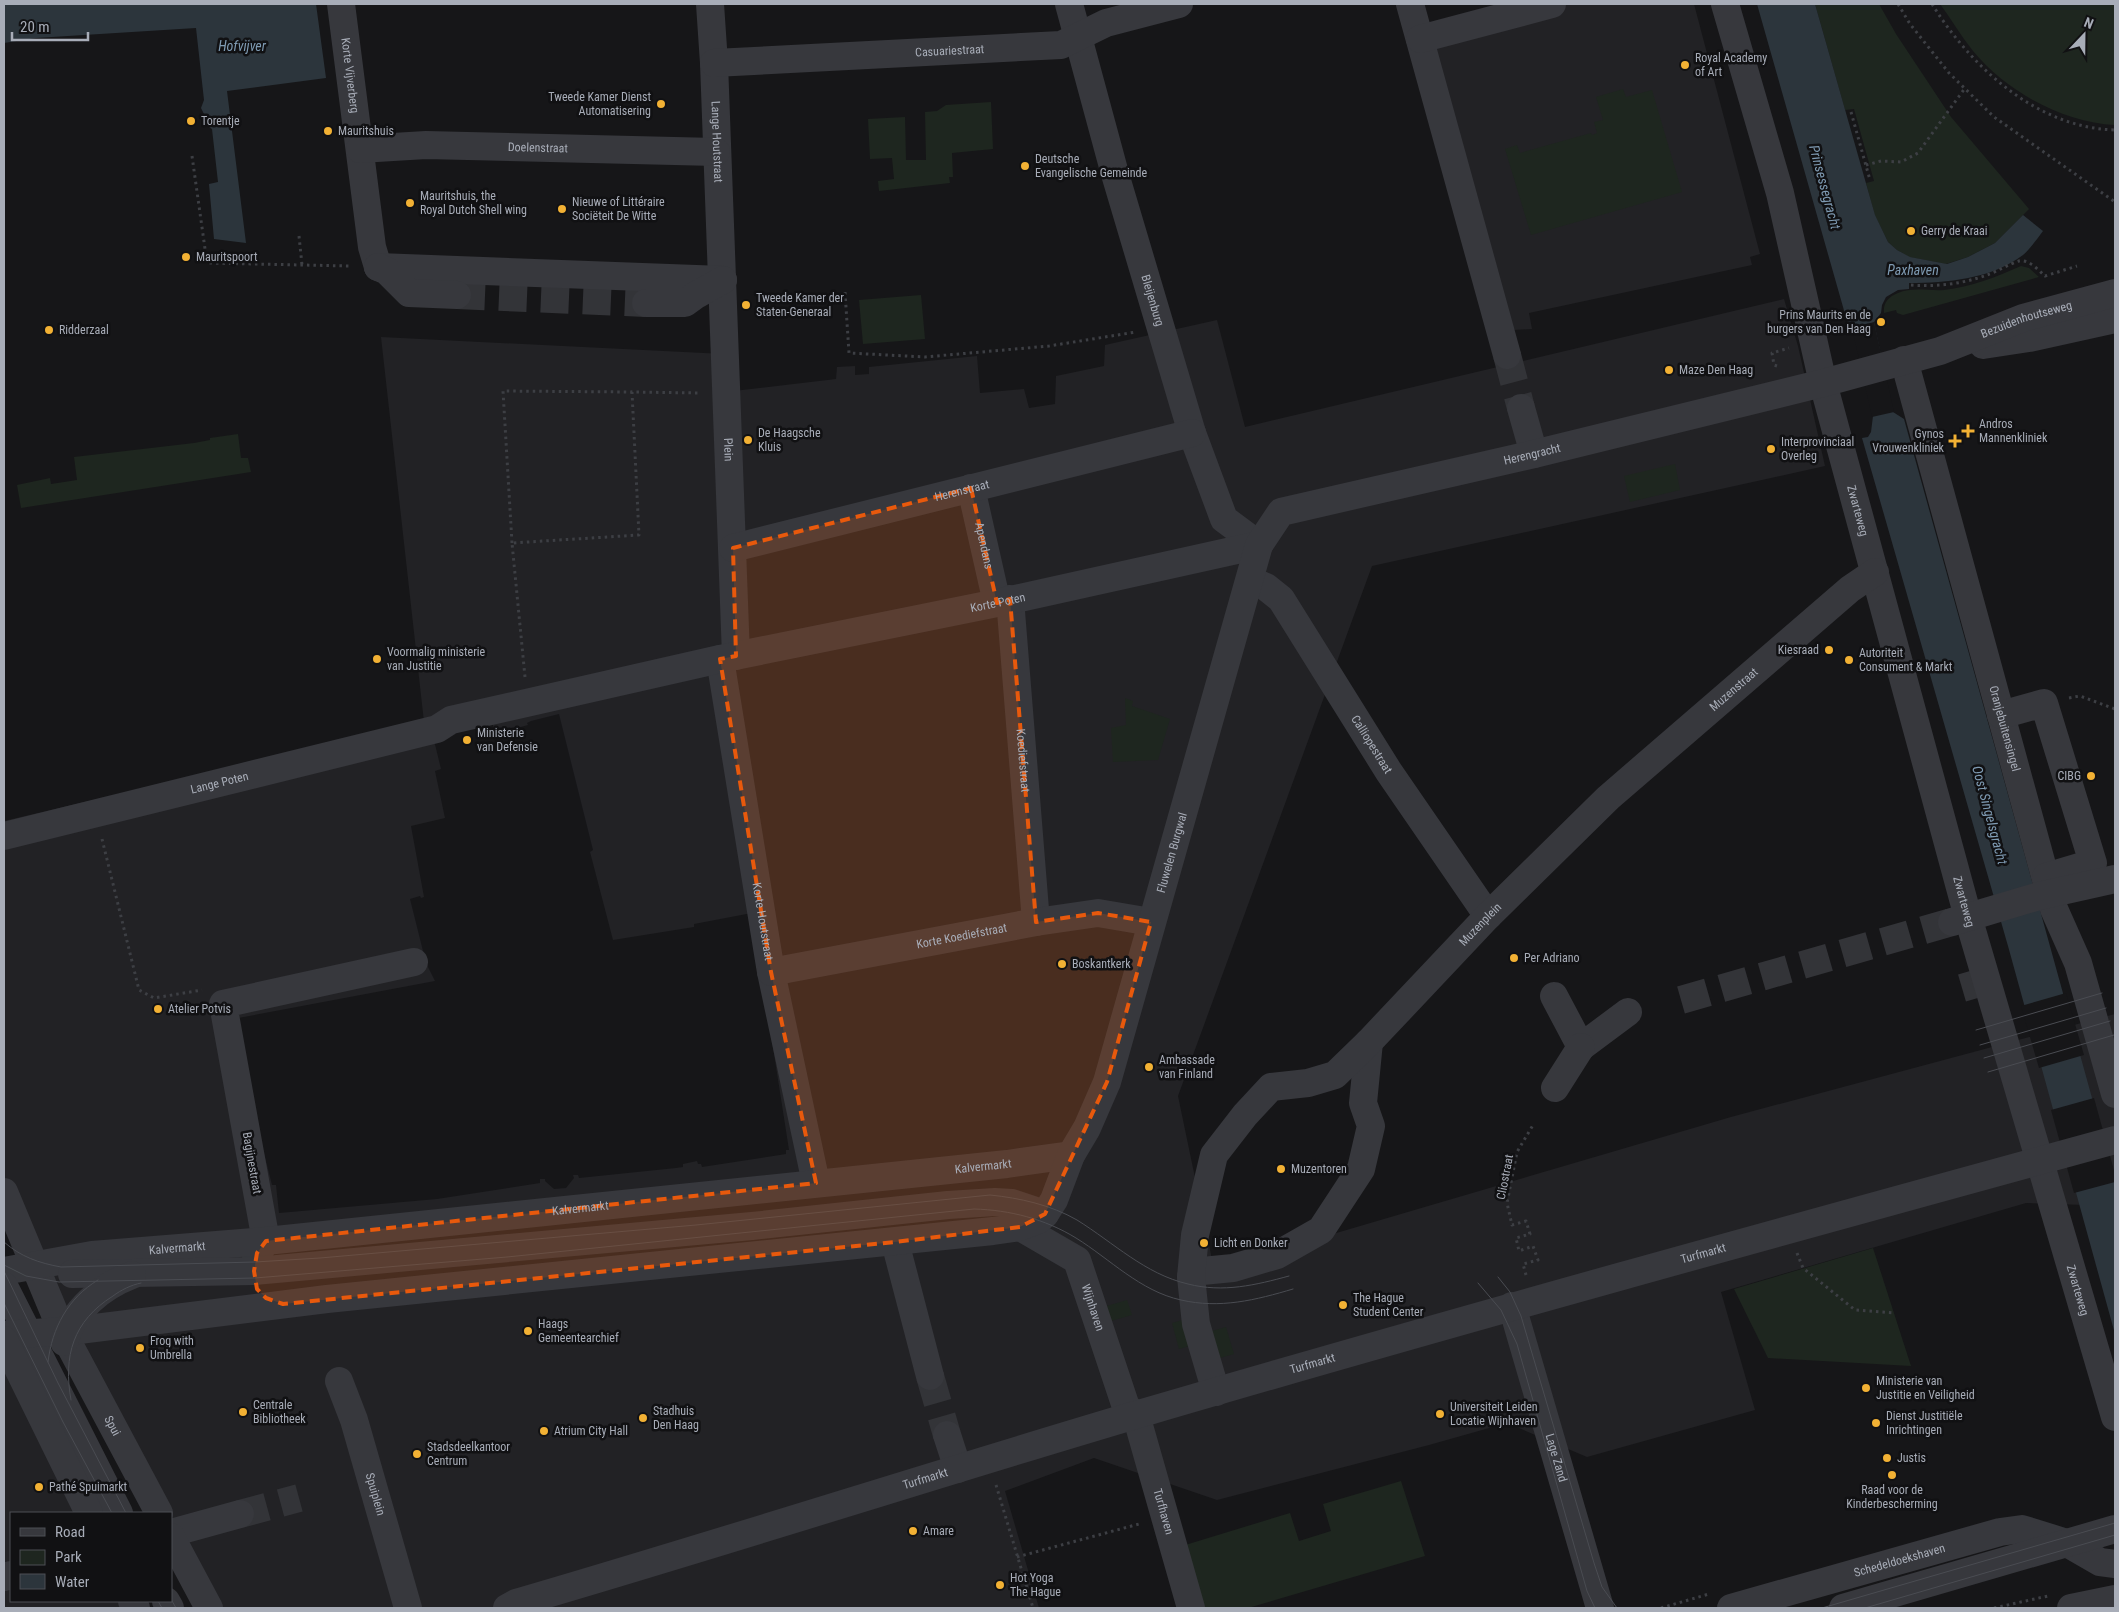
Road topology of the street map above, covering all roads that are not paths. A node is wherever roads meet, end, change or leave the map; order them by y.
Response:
1 (341, 4) edge
2 (710, 4) edge
3 (1069, 4) edge
4 (1179, 4) edge
5 (1410, 4) edge
6 (1552, 4) edge
7 (1725, 4) edge
8 (1079, 37) junction
9 (1420, 39) junction
10 (714, 63) junction
11 (360, 149) junction
12 (716, 152) junction
13 (378, 267) junction
14 (723, 280) junction
15 (2115, 292) edge
16 (457, 295) tunnel mouth
17 (646, 303) tunnel mouth
18 (2115, 319) edge
19 (1940, 351) junction
20 (1506, 355) tunnel mouth
21 (1883, 366) junction
22 (1823, 383) junction
23 (1521, 408) tunnel mouth
24 (1192, 434) junction
25 (1534, 454) junction
26 (971, 488) junction
27 (1259, 545) junction
28 (733, 548) junction
29 (1875, 572) junction
30 (1250, 580) junction
31 (1004, 601) junction
32 (728, 658) junction
33 (2001, 714) junction
34 (1596, 810) joint
35 (4, 836) edge
36 (2115, 878) edge
37 (2115, 893) edge
38 (2047, 894) junction
39 (1488, 916) junction
40 (1960, 919) junction
41 (1036, 922) junction
42 (1151, 922) junction
43 (414, 962) dead end
44 (772, 972) junction
45 (1554, 996) dead end
46 (1628, 1012) dead end
47 (1369, 1042) junction
48 (1581, 1047) junction
49 (1555, 1088) dead end
50 (2115, 1094) edge
51 (2111, 1141) edge
52 (1070, 1155) junction
53 (2050, 1157) junction
54 (816, 1184) junction
55 (747, 1190) junction
56 (4, 1192) edge
57 (1045, 1214) junction
58 (752, 1226) junction
59 (1020, 1227) junction
60 (266, 1241) junction
61 (895, 1242) junction
62 (755, 1256) junction
63 (20, 1265) edge
64 (254, 1271) junction
65 (135, 1273) junction
66 (1191, 1277) junction
67 (4, 1286) edge
68 (283, 1304) junction
69 (1512, 1306) junction
70 (65, 1333) junction
71 (12, 1337) edge
72 (930, 1376) tunnel mouth
73 (339, 1381) dead end
74 (1216, 1392) junction
75 (61, 1402) junction
76 (1136, 1415) junction
77 (2115, 1417) edge
78 (947, 1434) tunnel mouth
79 (958, 1469) junction
80 (89, 1512) edge
81 (118, 1512) edge
82 (158, 1512) edge
83 (240, 1514) tunnel mouth
84 (2115, 1529) edge
85 (172, 1535) edge
86 (172, 1537) edge
87 (2068, 1543) junction
88 (2115, 1564) edge
89 (2115, 1599) edge
90 (511, 1606) edge
91 (209, 1608) edge
92 (408, 1608) edge
93 (1191, 1608) edge
94 (1600, 1608) edge
95 (1731, 1608) edge
96 (1842, 1608) edge
97 (2071, 1608) edge

1 - 11 street, Korte Vijverberg
2 - 10 street, Lange Houtstraat
3 - 8 street, Bleijenburg
4 - 8 street, Casuariestraat
5 - 9 street
6 - 9 street
7 - 22 street
8 - 10 street, Casuariestraat
8 - 24 street, Bleijenburg
9 - 20 street
10 - 12 street, Lange Houtstraat
11 - 12 street, Doelenstraat
11 - 13 street, Korte Vijverberg
12 - 14 street, Lange Houtstraat
13 - 14 street
13 - 16 street
14 - 17 street
14 - 28 street, Plein
15 - 19 street, Bezuidenhoutseweg
18 - 19 street, Bezuidenhoutseweg
19 - 21 street, Bezuidenhoutseweg
21 - 22 street, Bezuidenhoutseweg
21 - 33 street, Oranjebuitensingel
22 - 25 street, Herengracht
22 - 29 street, Zwarteweg
23 - 25 street
24 - 26 street, Herenstraat
24 - 27 street, Bleijenburg
25 - 27 street, Herengracht
26 - 28 street, Herenstraat
26 - 31 street, Apendans
27 - 30 street, Fluwelen Burgwal
27 - 31 street, Korte Poten
28 - 32 street, Plein
29 - 34 street, Muzenstraat
29 - 40 street, Zwarteweg
30 - 39 street, Calliopestraat
30 - 42 street, Fluwelen Burgwal
31 - 32 street, Korte Poten
31 - 41 street, Koediefstraat
32 - 35 street, Lange Poten
32 - 44 street, Korte Houtstraat
33 - 38 street, Oranjebuitensingel
33 - 38 street
34 - 39 street, Muzenplein
36 - 38 street
37 - 38 street
38 - 40 street
38 - 50 street, Oranjebuitensingel
39 - 47 street, Muzenplein
40 - 53 street, Zwarteweg
41 - 42 street, Korte Koediefstraat
41 - 44 street, Korte Koediefstraat
42 - 52 street, Fluwelen Burgwal
43 - 60 street, Bagijnestraat
44 - 54 street, Korte Houtstraat
45 - 48 street
46 - 48 street
47 - 66 street, Muzenplein
47 - 66 street
48 - 49 street
51 - 53 street, Turfmarkt
52 - 54 street, Kalvermarkt
52 - 57 street
53 - 69 street, Turfmarkt
53 - 77 street, Zwarteweg
54 - 55 street, Kalvermarkt
55 - 58 street
55 - 60 street, Kalvermarkt
56 - 63 street, Spui
57 - 58 street, Kalvermarkt
57 - 59 street
58 - 62 street
58 - 64 street, Kalvermarkt
59 - 61 street
59 - 76 street, Wijnhaven
60 - 63 street, Kalvermarkt
60 - 64 street
61 - 62 street
61 - 72 street
62 - 68 street
63 - 65 street, Kalvermarkt
63 - 70 street, Spui
64 - 65 street, Kalvermarkt
64 - 68 street
65 - 70 street
66 - 74 street
67 - 71 street
68 - 70 street
69 - 74 street, Turfmarkt
69 - 94 street, Lage Zand
70 - 71 street
70 - 75 street
70 - 82 street, Spui
71 - 75 street
71 - 80 street
73 - 92 street, Spuiplein
74 - 76 street, Turfmarkt
75 - 81 street
76 - 79 street, Turfmarkt
76 - 93 street, Turfhaven
78 - 79 street
79 - 90 street, Turfmarkt
83 - 85 street
84 - 87 street
86 - 91 street
87 - 88 street, Schedeldoekshaven
87 - 95 street, Schedeldoekshaven
87 - 96 street
89 - 97 street

